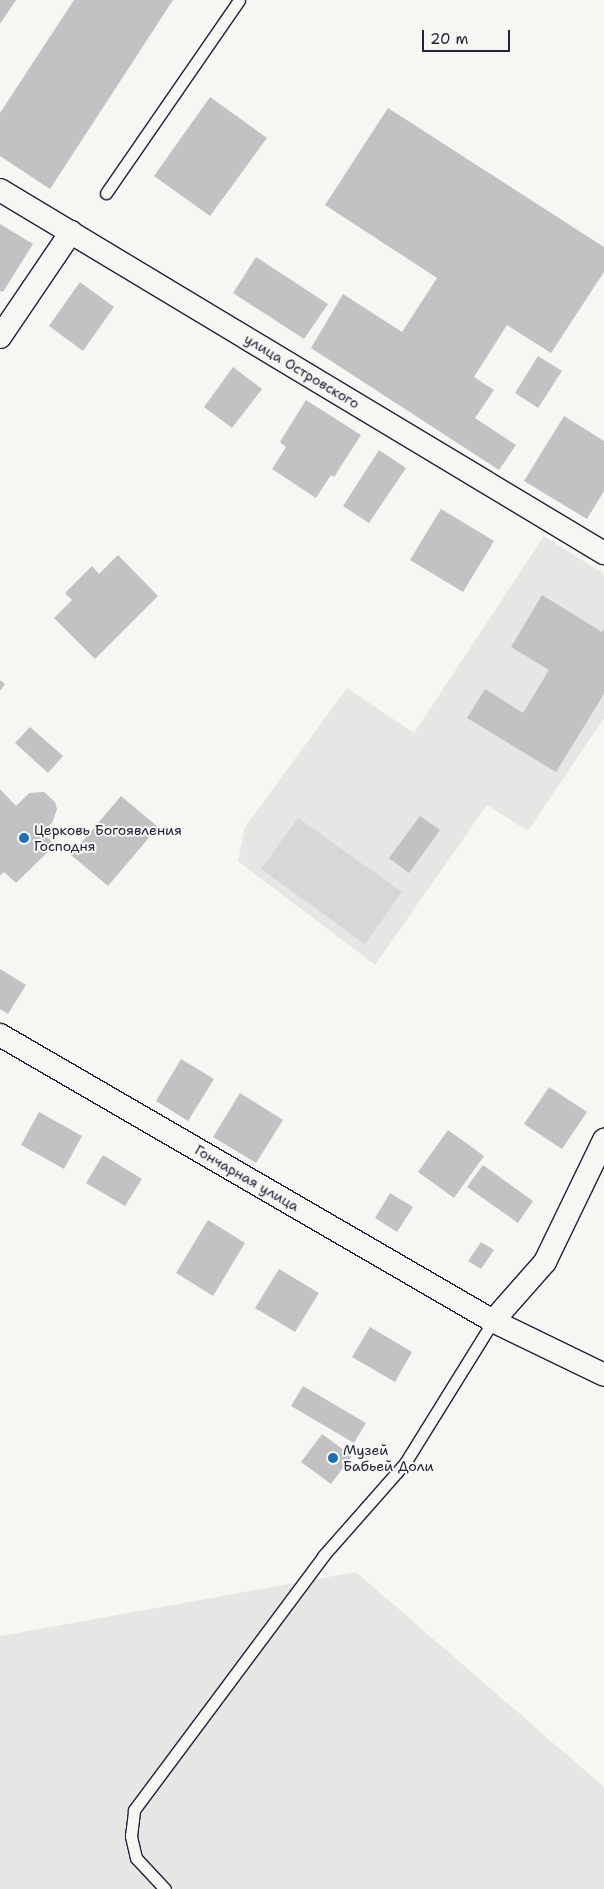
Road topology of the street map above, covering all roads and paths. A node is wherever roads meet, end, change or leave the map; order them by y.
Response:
1 (239, 0) edge
2 (0, 190) edge
3 (106, 194) dead end
4 (71, 232) junction
5 (0, 337) edge
6 (604, 553) edge
7 (0, 1035) edge
8 (604, 1140) edge
9 (493, 1321) junction
10 (604, 1375) edge
11 (165, 1889) edge

1 - 3 lane
2 - 4 street, улица Островского
4 - 5 street
4 - 6 street, улица Островского
7 - 9 street, Гончарная улица
8 - 9 street
9 - 10 street, Гончарная улица
9 - 11 lane

